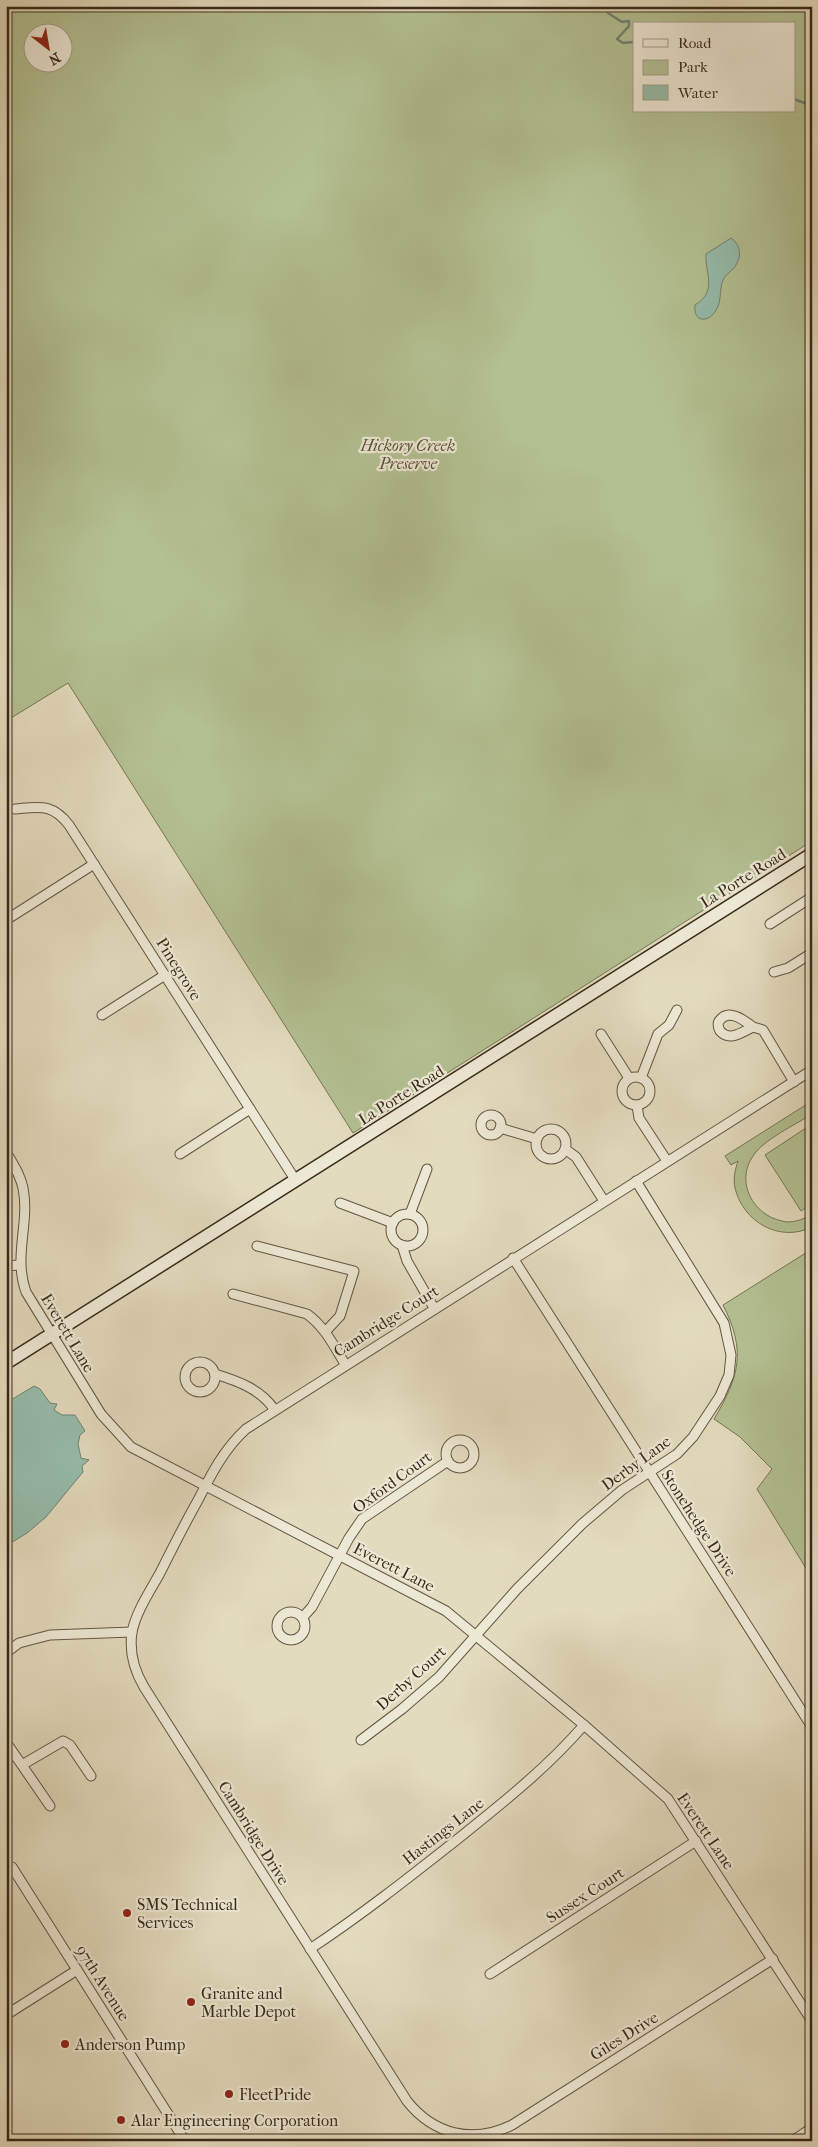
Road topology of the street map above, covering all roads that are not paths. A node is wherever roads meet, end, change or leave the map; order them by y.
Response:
1 (14, 809) dead end
2 (812, 854) edge
3 (94, 864) junction
4 (812, 898) edge
5 (6, 920) edge
6 (770, 924) dead end
7 (812, 953) edge
8 (774, 972) dead end
9 (165, 975) junction
10 (677, 1010) dead end
11 (102, 1015) dead end
12 (753, 1027) dead end
13 (601, 1034) dead end
14 (812, 1070) edge
15 (630, 1078) junction
16 (641, 1078) junction
17 (794, 1082) junction
18 (638, 1106) junction
19 (250, 1109) junction
20 (500, 1128) dead end
21 (537, 1139) junction
22 (565, 1149) junction
23 (6, 1152) edge
24 (180, 1154) dead end
25 (667, 1162) junction
26 (427, 1169) dead end
27 (296, 1181) junction
28 (636, 1182) junction
29 (604, 1201) junction
30 (340, 1203) dead end
31 (410, 1214) junction
32 (393, 1223) junction
33 (402, 1245) junction
34 (257, 1246) dead end
35 (513, 1258) junction
36 (19, 1265) junction
37 (6, 1266) edge
38 (233, 1294) dead end
39 (434, 1308) junction
40 (326, 1331) junction
41 (51, 1335) junction
42 (6, 1363) edge
43 (345, 1364) junction
44 (215, 1374) dead end
45 (274, 1410) junction
46 (448, 1461) dead end
47 (649, 1473) junction
48 (205, 1486) junction
49 (340, 1555) junction
50 (303, 1618) dead end
51 (132, 1632) junction
52 (476, 1634) junction
53 (6, 1653) edge
54 (584, 1725) junction
55 (812, 1727) edge
56 (361, 1740) dead end
57 (6, 1742) edge
58 (22, 1765) junction
59 (91, 1776) dead end
60 (50, 1806) dead end
61 (696, 1841) junction
62 (12, 1867) dead end
63 (310, 1949) junction
64 (773, 1960) junction
65 (77, 1970) junction
66 (490, 1974) dead end
67 (6, 2014) edge
68 (812, 2021) edge
69 (812, 2128) edge
70 (490, 2134) joint
71 (185, 2141) edge
72 (792, 2141) edge

1 - 3 street, Pinegrove
2 - 27 street, La Porte Road
3 - 5 street
3 - 9 street, Pinegrove
4 - 6 street
7 - 8 street
9 - 11 street
9 - 19 street, Pinegrove
10 - 16 street
12 - 17 street
13 - 15 street
14 - 17 street, Cambridge Court
15 - 16 street
15 - 18 street
16 - 18 street
17 - 25 street, Cambridge Court
18 - 25 street
19 - 24 street
19 - 27 street, Pinegrove
20 - 21 street
21 - 22 street
21 - 22 street
22 - 29 street
23 - 36 street, Everett Lane
25 - 28 street, Cambridge Court
26 - 31 street
27 - 41 street, La Porte Road
28 - 29 street, Cambridge Court
28 - 47 street, Derby Lane
29 - 35 street, Cambridge Court
30 - 32 street
31 - 32 street
31 - 33 street
32 - 33 street
33 - 39 street
34 - 40 street
35 - 39 street, Cambridge Court
35 - 47 street, Stonehedge Drive
36 - 37 street
36 - 41 street, Everett Lane
38 - 40 street
39 - 43 street, Cambridge Court
40 - 43 street
41 - 42 street, La Porte Road
41 - 48 street, Everett Lane
43 - 45 street, Cambridge Court
44 - 45 street
45 - 48 street, Cambridge Court
46 - 49 street, Oxford Court
47 - 52 street, Derby Lane
47 - 55 street, Stonehedge Drive
48 - 49 street, Everett Lane
48 - 51 street, Cambridge Drive
49 - 50 street, Oxford Court
49 - 52 street, Everett Lane
51 - 53 street
51 - 63 street, Cambridge Drive
52 - 54 street, Everett Lane
52 - 56 street, Derby Court
54 - 61 street, Everett Lane
54 - 63 street, Hastings Lane
57 - 58 street
58 - 59 street
58 - 60 street
61 - 64 street, Everett Lane
61 - 66 street, Sussex Court
62 - 65 street, 97th Avenue
63 - 70 street, Cambridge Drive
64 - 68 street, Everett Lane
64 - 70 street, Giles Drive
65 - 67 street
65 - 71 street, 97th Avenue
69 - 72 street

